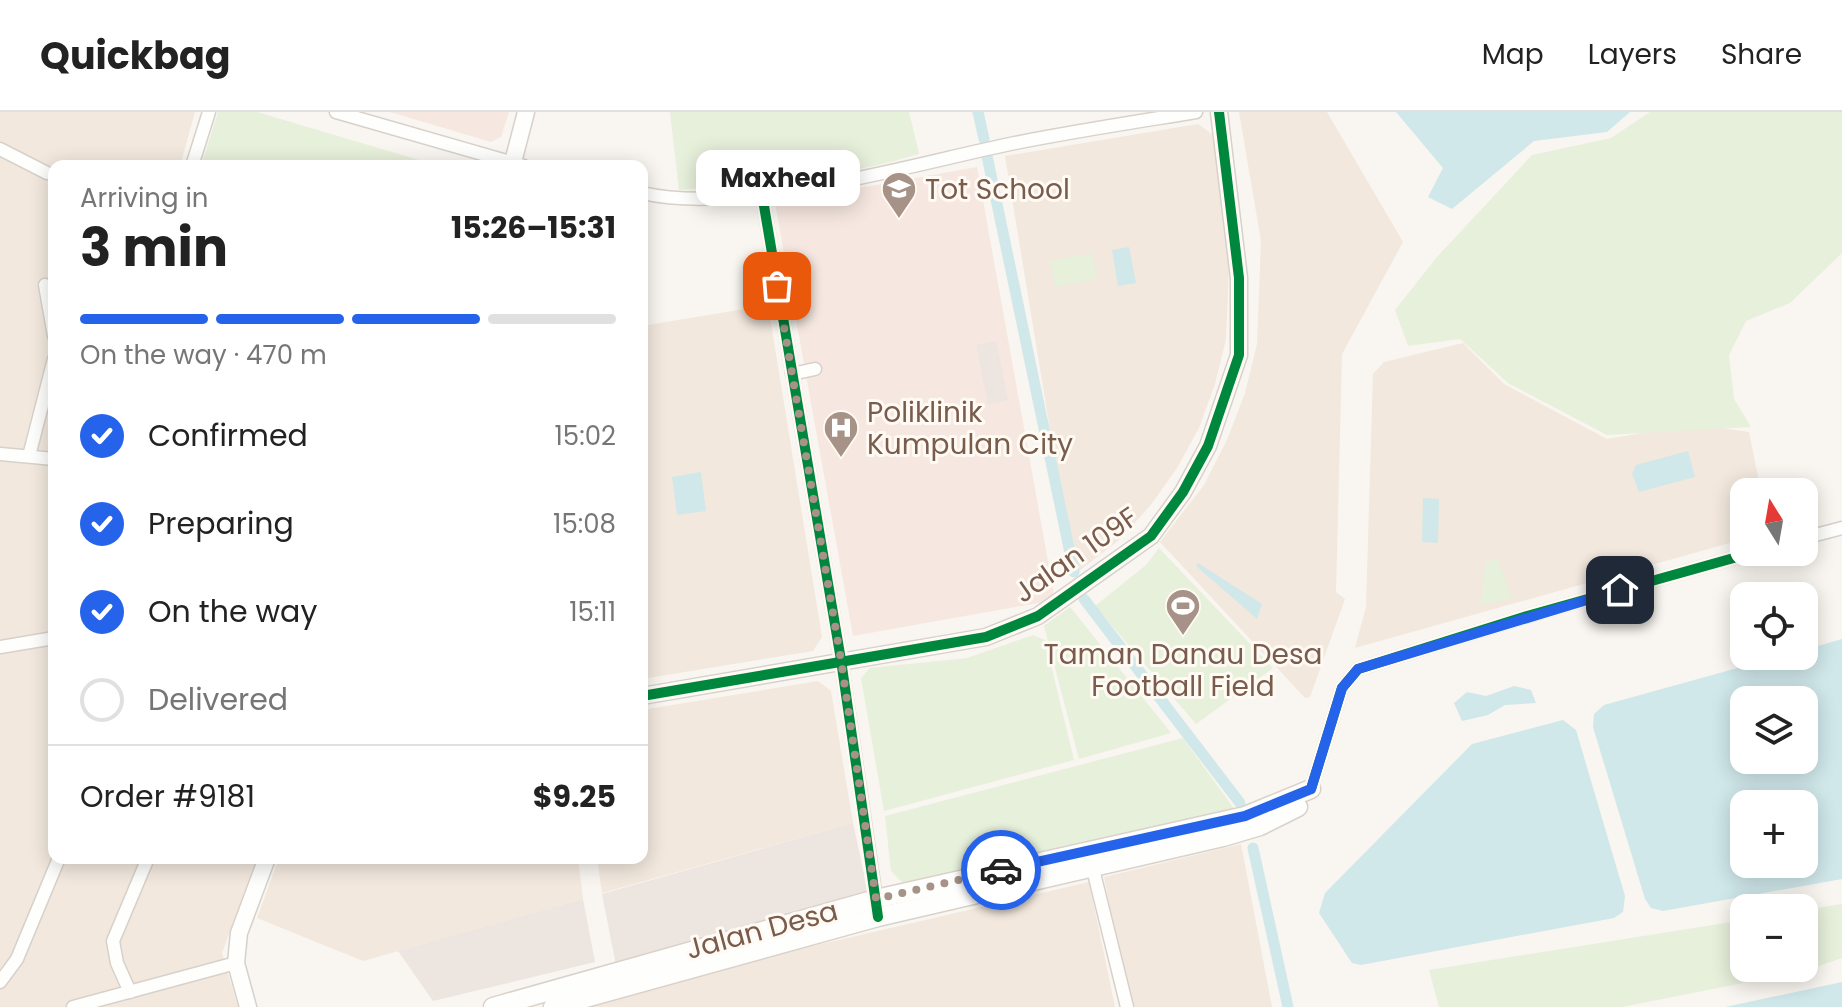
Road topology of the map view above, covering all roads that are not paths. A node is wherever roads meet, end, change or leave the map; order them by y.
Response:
1 (209, 112) edge
2 (336, 112) edge
3 (526, 112) edge
4 (1196, 112) edge
5 (1219, 112) edge
6 (0, 149) edge
7 (194, 160) edge
8 (501, 160) edge
9 (518, 160) edge
10 (47, 173) dead end
11 (648, 194) edge
12 (762, 194) junction
13 (45, 285) dead end
14 (48, 302) edge
15 (815, 369) dead end
16 (792, 374) junction
17 (48, 382) edge
18 (0, 454) edge
19 (29, 456) junction
20 (48, 458) edge
21 (1842, 528) edge
22 (1818, 534) edge
23 (1730, 559) edge
24 (48, 639) edge
25 (0, 647) edge
26 (841, 660) junction
27 (648, 695) edge
28 (1311, 789) joint
29 (1090, 858) junction
30 (57, 864) edge
31 (145, 864) edge
32 (265, 864) edge
33 (877, 908) junction
34 (236, 963) junction
35 (0, 982) edge
36 (130, 992) junction
37 (530, 1002) edge
38 (73, 1007) edge
39 (248, 1007) edge
40 (493, 1007) edge
41 (553, 1007) edge
42 (1127, 1007) edge

1 - 7 street
2 - 8 street
3 - 9 street
4 - 12 street
5 - 26 street, Jalan 109F
6 - 10 street
11 - 12 street
12 - 16 street
13 - 14 street
15 - 16 street
16 - 26 street
17 - 19 street
18 - 19 street
19 - 20 street
21 - 22 street
23 - 28 street, Jalan Desa
24 - 25 street
26 - 27 street, Jalan 109F
26 - 33 street
28 - 29 main road, Jalan Desa
29 - 33 main road, Jalan Desa
29 - 42 street
30 - 35 street
31 - 36 street
32 - 34 street
33 - 37 main road, Jalan Desa
33 - 41 main road, Jalan Desa
34 - 36 street
34 - 39 street
36 - 38 street
37 - 40 main road, Jalan Desa

